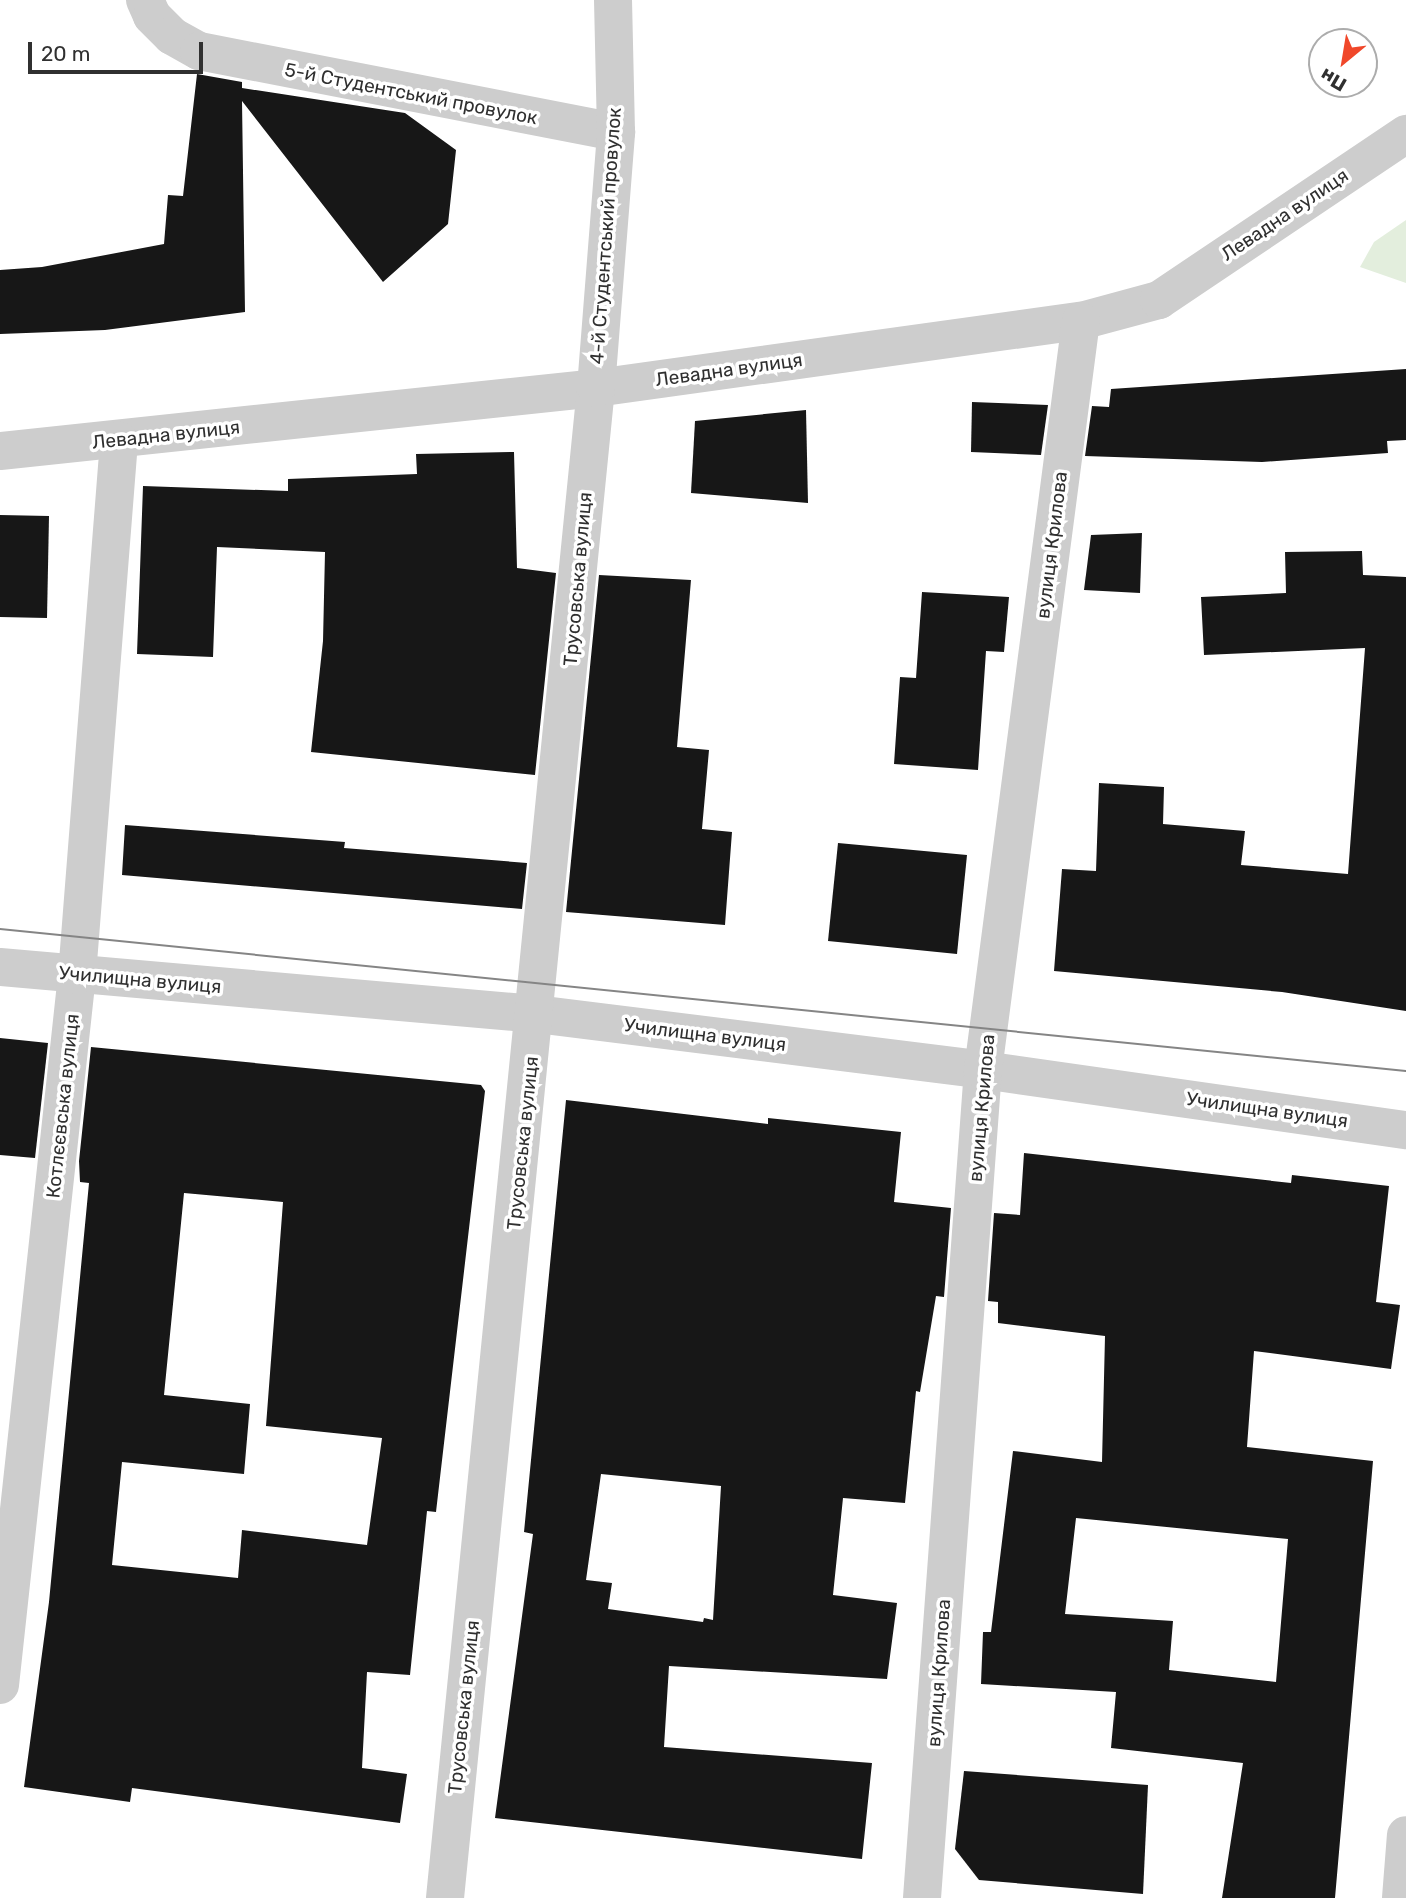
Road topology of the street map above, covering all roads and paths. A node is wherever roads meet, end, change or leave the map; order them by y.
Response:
1 (145, 0) edge
2 (612, 0) edge
3 (616, 132) junction
4 (1406, 134) edge
5 (1081, 321) junction
6 (596, 388) junction
7 (119, 441) junction
8 (0, 451) edge
9 (0, 968) edge
10 (78, 975) junction
11 (536, 1014) junction
12 (983, 1070) junction
13 (1406, 1130) edge
14 (0, 1685) edge
15 (1406, 1835) edge
16 (445, 1898) edge
17 (922, 1898) edge
18 (1401, 1898) edge

1 - 3 street, 5-й Студентський провулок
2 - 3 street, 4-й Студентський провулок
3 - 6 street, 4-й Студентський провулок
4 - 5 street, Левадна вулиця
5 - 6 street, Левадна вулиця
5 - 12 street, вулиця Крилова
6 - 7 street, Левадна вулиця
6 - 11 street, Трусовська вулиця
7 - 8 street, Левадна вулиця
7 - 10 street, Котлєєвська вулиця
9 - 10 street, Училищна вулиця
10 - 11 street, Училищна вулиця
10 - 14 street, Котлєєвська вулиця
11 - 12 street, Училищна вулиця
11 - 16 street, Трусовська вулиця
12 - 13 street, Училищна вулиця
12 - 17 street, вулиця Крилова
15 - 18 street

